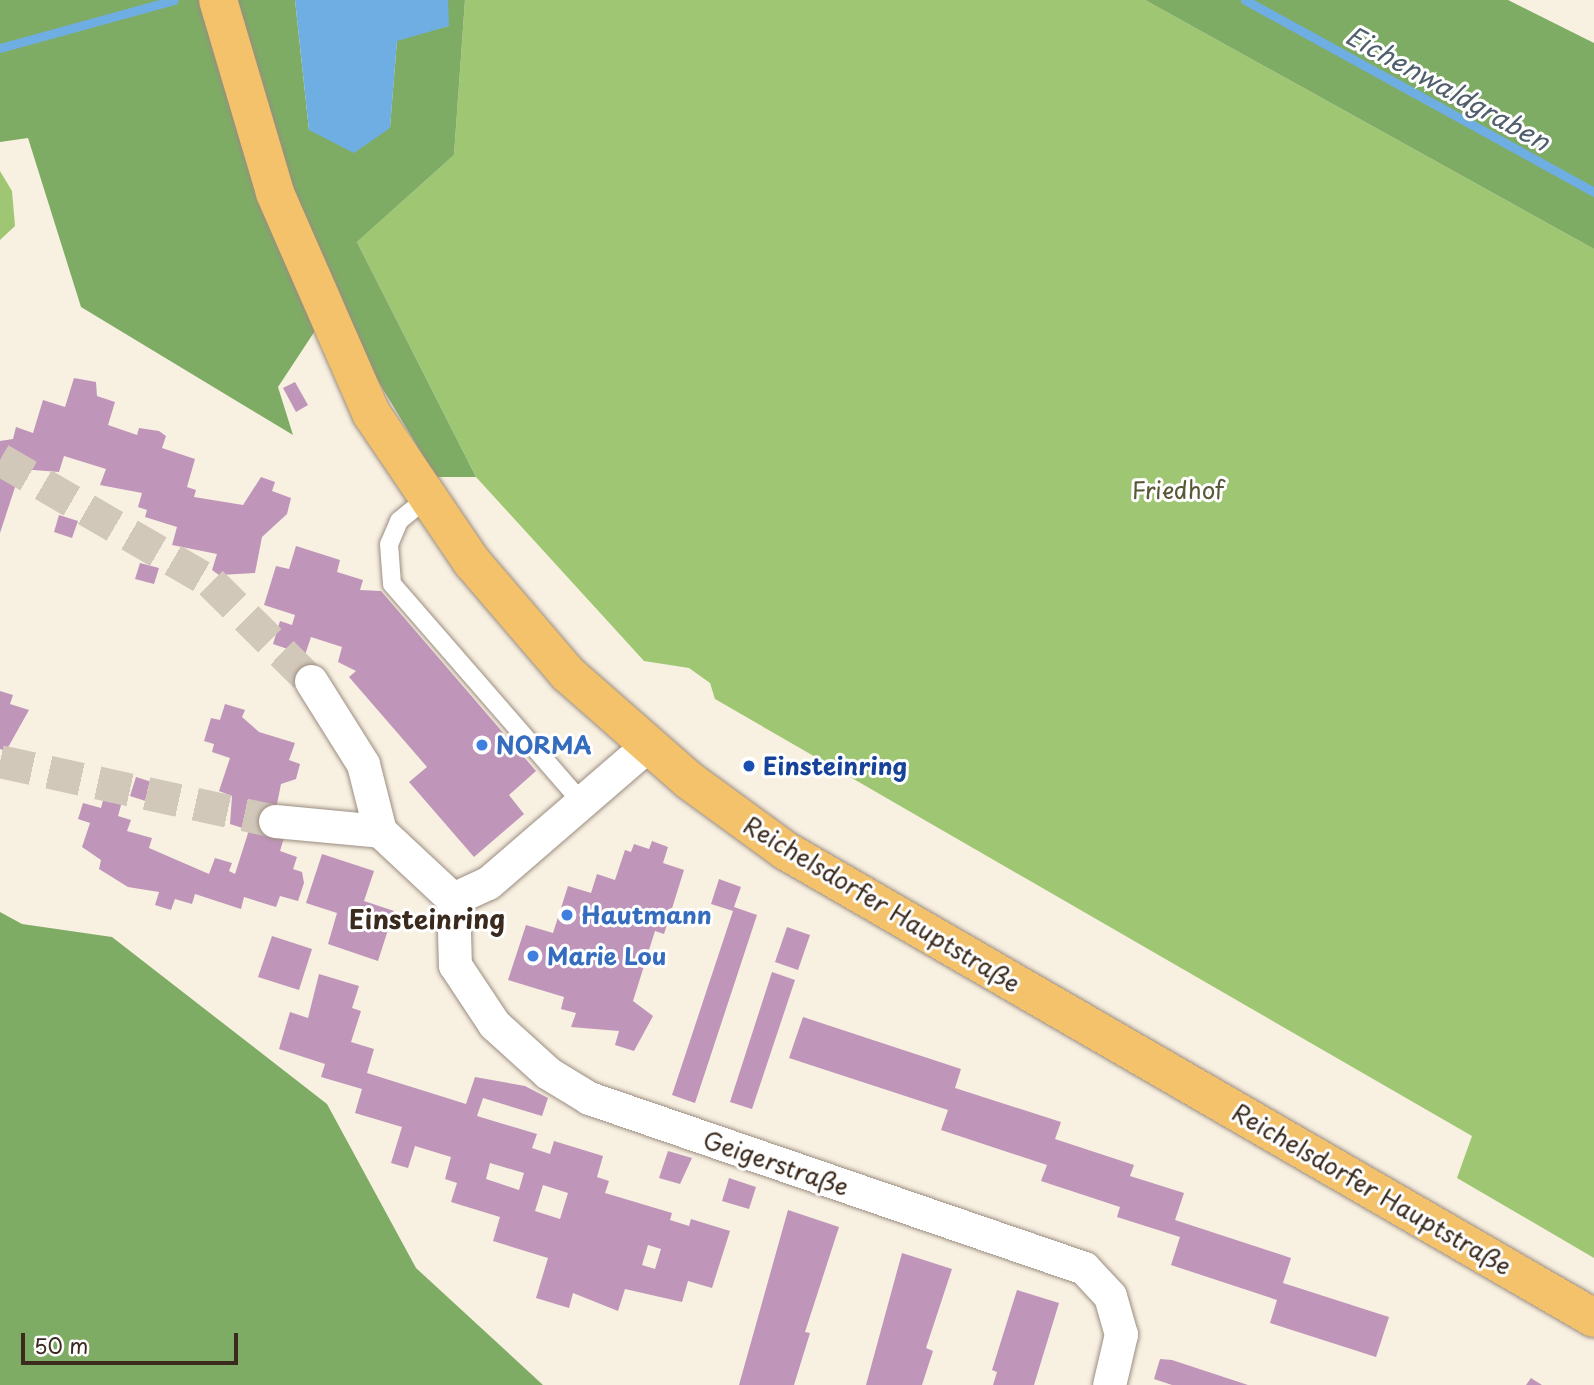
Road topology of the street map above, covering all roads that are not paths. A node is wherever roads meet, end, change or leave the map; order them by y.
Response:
1 (218, 0) edge
2 (427, 498) junction
3 (311, 681) tunnel mouth
4 (648, 745) junction
5 (583, 804) junction
6 (275, 821) tunnel mouth
7 (380, 831) junction
8 (453, 899) junction
9 (1594, 1318) edge
10 (1109, 1385) edge

1 - 2 main road, Reichelsdorfer Hauptstraße
2 - 4 main road, Reichelsdorfer Hauptstraße
2 - 5 lane
3 - 7 street
4 - 5 street
4 - 9 main road, Reichelsdorfer Hauptstraße
5 - 8 street
6 - 7 street
7 - 8 street
8 - 10 street, Geigerstraße

